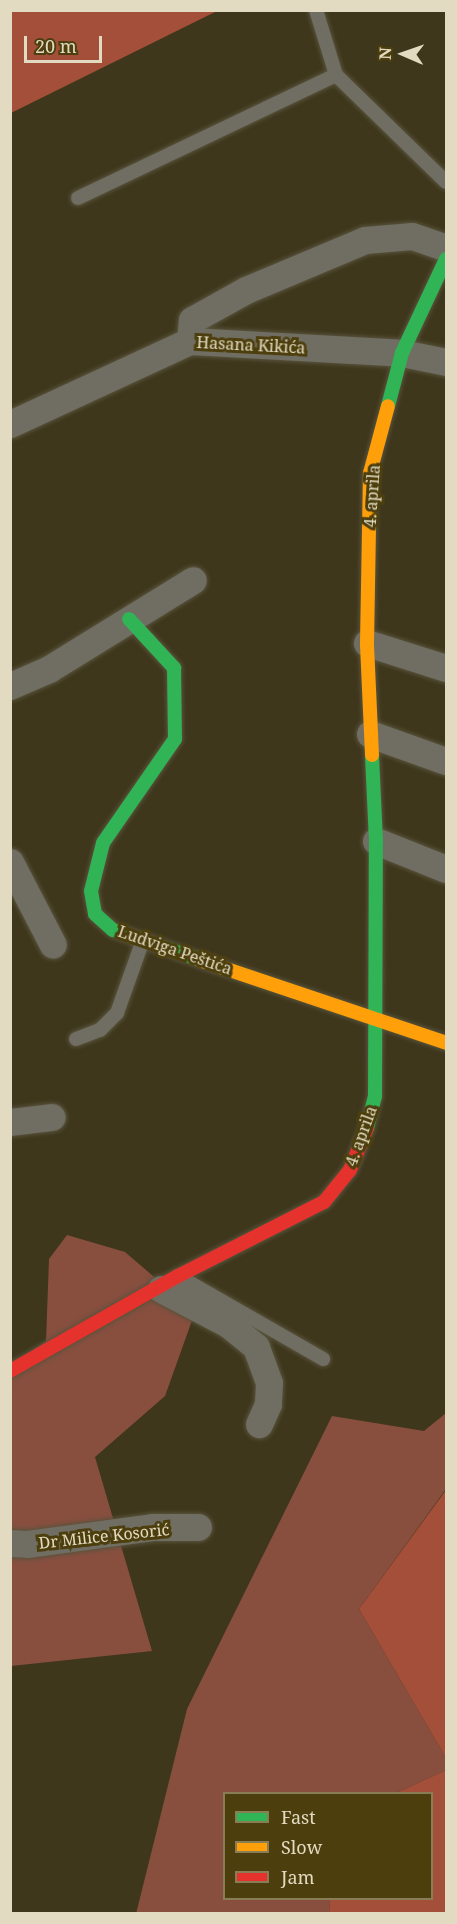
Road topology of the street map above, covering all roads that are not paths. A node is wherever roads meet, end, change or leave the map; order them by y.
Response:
1 (316, 10) edge
2 (336, 75) junction
3 (447, 182) edge
4 (78, 198) dead end
5 (447, 248) edge
6 (447, 259) edge
7 (190, 341) junction
8 (402, 353) junction
9 (447, 362) edge
10 (10, 424) edge
11 (193, 580) dead end
12 (129, 619) junction
13 (367, 644) junction
14 (447, 668) edge
15 (10, 686) edge
16 (370, 734) junction
17 (447, 761) edge
18 (376, 841) junction
19 (10, 862) edge
20 (447, 869) edge
21 (143, 938) junction
22 (53, 945) dead end
23 (374, 1017) junction
24 (76, 1039) dead end
25 (447, 1043) edge
26 (52, 1117) dead end
27 (10, 1122) edge
28 (170, 1283) junction
29 (323, 1359) dead end
30 (10, 1371) edge
31 (259, 1424) dead end
32 (198, 1527) dead end
33 (10, 1543) edge

1 - 2 lane
2 - 3 lane
2 - 4 lane
5 - 7 street
6 - 8 street, 4. aprila
7 - 8 street, Hasana Kikića
7 - 10 street, Hasana Kikića
8 - 9 street
8 - 13 street, 4. aprila
11 - 12 street
12 - 15 street
12 - 21 street, Ludviga Peštića
13 - 14 street
13 - 16 street, 4. aprila
16 - 17 street
16 - 18 street, 4. aprila
18 - 20 street
18 - 23 street, 4. aprila
19 - 22 street
21 - 23 street, Ludviga Peštića
21 - 24 lane
23 - 25 street, Ludviga Peštića
23 - 28 street, 4. aprila
26 - 27 street
28 - 29 lane
28 - 30 street, 4. aprila
28 - 31 street
32 - 33 street, Dr Milice Kosorić

